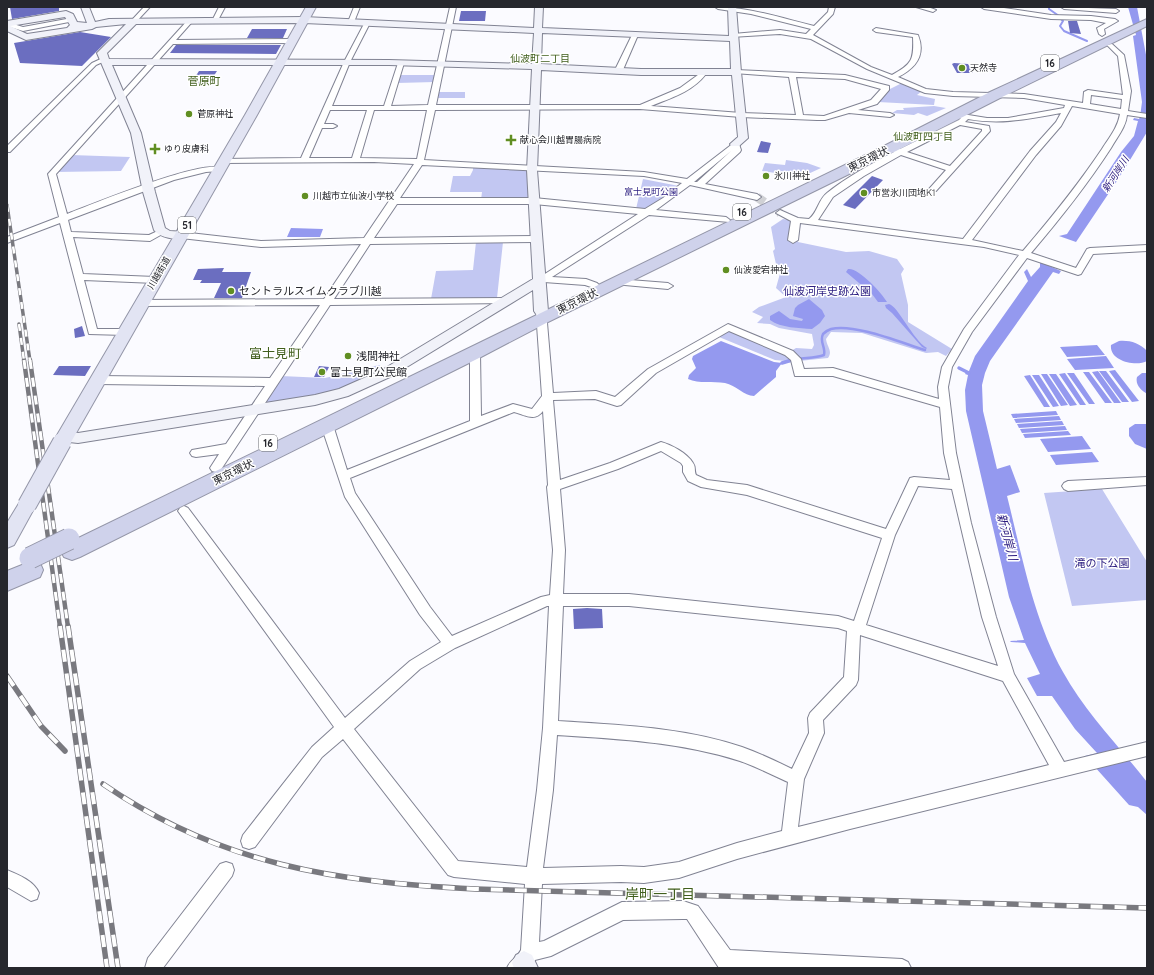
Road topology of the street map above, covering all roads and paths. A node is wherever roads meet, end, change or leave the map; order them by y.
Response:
1 (86, 7) edge
2 (147, 7) edge
3 (222, 7) edge
4 (311, 7) edge
5 (357, 7) edge
6 (453, 7) edge
7 (539, 7) edge
8 (718, 7) edge
9 (832, 7) edge
10 (919, 7) edge
11 (984, 7) edge
12 (1064, 7) edge
13 (732, 8) edge
14 (935, 9) edge
15 (1116, 9) edge
16 (1147, 16) edge
17 (931, 19) dead end
18 (304, 20) junction
19 (73, 21) junction
20 (215, 21) junction
21 (133, 22) junction
22 (189, 22) junction
23 (351, 22) junction
24 (1147, 22) edge
25 (367, 23) junction
26 (92, 25) junction
27 (9, 26) edge
28 (449, 27) junction
29 (814, 28) junction
30 (67, 30) junction
31 (876, 30) dead end
32 (538, 31) junction
33 (1111, 34) junction
34 (635, 35) junction
35 (808, 36) junction
36 (26, 37) junction
37 (733, 37) junction
38 (292, 41) junction
39 (171, 42) junction
40 (106, 60) junction
41 (152, 62) junction
42 (280, 62) junction
43 (347, 62) junction
44 (401, 63) junction
45 (441, 63) junction
46 (536, 66) junction
47 (618, 72) junction
48 (736, 72) junction
49 (702, 74) junction
50 (792, 75) junction
51 (892, 78) junction
52 (991, 95) junction
53 (122, 96) junction
54 (1127, 98) junction
55 (1086, 106) junction
56 (534, 107) junction
57 (640, 107) junction
58 (1068, 107) junction
59 (327, 108) junction
60 (372, 108) junction
61 (387, 108) junction
62 (432, 108) junction
63 (846, 111) junction
64 (1125, 113) junction
65 (741, 115) junction
66 (890, 115) dead end
67 (1147, 116) edge
68 (800, 117) junction
69 (961, 118) junction
70 (319, 126) junction
71 (333, 126) dead end
72 (735, 144) junction
73 (7, 150) edge
74 (896, 150) junction
75 (304, 160) junction
76 (355, 160) junction
77 (420, 162) junction
78 (221, 165) junction
79 (532, 167) junction
80 (951, 169) junction
81 (684, 181) dead end
82 (148, 186) junction
83 (933, 189) dead end
84 (757, 197) tunnel mouth
85 (395, 201) junction
86 (534, 201) junction
87 (648, 212) junction
88 (780, 213) tunnel mouth
89 (64, 218) junction
90 (726, 220) junction
91 (796, 220) junction
92 (811, 222) junction
93 (162, 232) junction
94 (67, 234) junction
95 (181, 235) junction
96 (536, 239) junction
97 (7, 240) edge
98 (793, 240) dead end
99 (368, 241) junction
100 (966, 241) junction
101 (1147, 248) edge
102 (1025, 254) junction
103 (80, 277) junction
104 (155, 280) junction
105 (540, 280) junction
106 (617, 282) junction
107 (594, 285) junction
108 (668, 286) dead end
109 (507, 301) junction
110 (327, 302) junction
111 (142, 303) junction
112 (541, 314) junction
113 (125, 332) junction
114 (475, 353) junction
115 (98, 380) junction
116 (273, 382) junction
117 (547, 397) junction
118 (944, 404) junction
119 (255, 410) junction
120 (476, 423) junction
121 (326, 425) junction
122 (64, 439) junction
123 (229, 448) junction
124 (196, 453) dead end
125 (216, 468) junction
126 (343, 476) junction
127 (1147, 481) edge
128 (957, 485) junction
129 (1068, 486) dead end
130 (553, 487) junction
131 (184, 511) dead end
132 (889, 535) junction
133 (7, 540) edge
134 (70, 545) junction
135 (31, 564) junction
136 (7, 569) edge
137 (7, 582) edge
138 (557, 600) junction
139 (856, 628) junction
140 (450, 644) junction
141 (1008, 676) junction
142 (344, 728) junction
143 (550, 728) junction
144 (1145, 749) edge
145 (1060, 770) junction
146 (796, 778) junction
147 (789, 837) junction
148 (249, 841) dead end
149 (226, 870) dead end
150 (534, 876) junction
151 (7, 878) edge
152 (31, 893) dead end
153 (524, 963) edge
154 (726, 963) edge
155 (154, 968) edge
156 (902, 968) edge

1 - 26 street
2 - 21 street
3 - 20 street
4 - 18 main road, 川越街道 / 51
5 - 23 street
6 - 28 street
7 - 32 street
8 - 13 street
9 - 29 street
10 - 14 street
11 - 33 street
12 - 15 street
13 - 29 street
13 - 37 street
14 - 17 street
15 - 33 street
16 - 33 highway, 東京環状 / 16
18 - 20 street
18 - 23 street
18 - 38 main road, 川越街道 / 51
19 - 26 street
19 - 27 street
19 - 30 street
19 - 36 street
20 - 22 street
21 - 22 street
21 - 26 street
21 - 40 street
22 - 39 street
23 - 25 street
24 - 33 highway, 東京環状 / 16
25 - 28 street
25 - 43 street
26 - 30 street
27 - 36 street
28 - 32 street
28 - 45 street
29 - 35 street
30 - 36 street
31 - 51 street
32 - 34 street
32 - 46 street
33 - 52 highway, 東京環状 / 16
33 - 54 street
34 - 37 street
34 - 47 street
35 - 37 street
35 - 51 street
37 - 48 street
38 - 39 street
38 - 42 main road, 川越街道 / 51
39 - 41 street
40 - 41 street
40 - 53 street
40 - 73 street
41 - 42 street
41 - 53 street
42 - 43 street
42 - 78 main road, 川越街道 / 51
43 - 44 street
43 - 59 street
44 - 45 street
44 - 61 street
45 - 46 street
45 - 62 street
46 - 47 street
46 - 56 street
47 - 49 street
48 - 49 street
48 - 50 street
48 - 65 street
49 - 57 street
50 - 63 street
50 - 68 street
51 - 52 street
52 - 58 street
52 - 69 highway, 東京環状 / 16
52 - 90 highway, 東京環状 / 16
53 - 82 street
53 - 89 street
54 - 55 street
54 - 64 street
55 - 58 street
55 - 64 street
56 - 57 street
56 - 62 street
56 - 79 street
57 - 65 street
58 - 69 street
58 - 100 street
59 - 60 street
59 - 70 street
60 - 61 street
60 - 76 street
61 - 62 street
62 - 77 street
63 - 66 street
63 - 68 street
64 - 67 street
64 - 102 street
65 - 68 street
65 - 72 street
69 - 74 highway, 東京環状 / 16
69 - 80 street
70 - 71 street
70 - 75 street
72 - 84 street
72 - 87 street
74 - 80 street
74 - 92 street
74 - 106 highway, 東京環状 / 16
75 - 76 street
75 - 78 street
76 - 77 street
77 - 79 street
77 - 85 street
78 - 82 street
78 - 95 main road, 川越街道 / 51
79 - 81 street
79 - 86 street
80 - 83 street
82 - 89 street
82 - 93 street
85 - 86 street
85 - 99 street
86 - 87 street
86 - 96 street
87 - 90 street
87 - 105 street
88 - 91 street
89 - 94 street
89 - 97 street
90 - 107 highway, 東京環状 / 16
91 - 92 street
91 - 98 street
92 - 100 street
93 - 94 street
93 - 95 street
94 - 103 street
95 - 99 street
95 - 104 main road, 川越街道 / 51
96 - 99 street
96 - 105 street
99 - 110 street
100 - 102 street
101 - 102 street
102 - 118 street
103 - 104 street
103 - 113 street
104 - 111 main road, 川越街道 / 51
105 - 107 street
105 - 109 street
105 - 112 street
106 - 108 street
106 - 112 highway, 東京環状 / 16
107 - 112 highway, 東京環状 / 16
109 - 110 street
109 - 119 street
110 - 111 street
110 - 116 street
111 - 113 main road, 川越街道 / 51
112 - 114 highway, 東京環状 / 16
112 - 117 street
112 - 125 highway, 東京環状 / 16
113 - 115 main road, 川越街道 / 51
114 - 120 street
114 - 121 highway, 東京環状 / 16
115 - 116 street
115 - 122 main road, 川越街道 / 51
116 - 119 street
117 - 118 street
117 - 120 street
117 - 130 street
118 - 128 street
119 - 122 street
119 - 123 street
120 - 126 street
121 - 126 street
121 - 134 highway, 東京環状 / 16
122 - 133 main road, 川越街道 / 51, bridge
123 - 124 street
123 - 125 street
125 - 134 highway, 東京環状 / 16
126 - 140 street
127 - 129 street
128 - 132 street
128 - 141 street
130 - 132 street
130 - 138 street
131 - 142 street
132 - 139 street
134 - 135 highway, 東京環状 / 16
135 - 136 highway, 東京環状 / 16
135 - 137 highway, 東京環状 / 16
138 - 139 street
138 - 140 street
138 - 143 street
139 - 141 street
139 - 146 street
140 - 142 street
141 - 145 street
142 - 148 street
142 - 150 street
143 - 146 street
143 - 150 street
144 - 145 street
145 - 147 street
146 - 147 street
147 - 150 street
149 - 155 street
150 - 153 street
151 - 152 street
153 - 154 street
154 - 156 street

